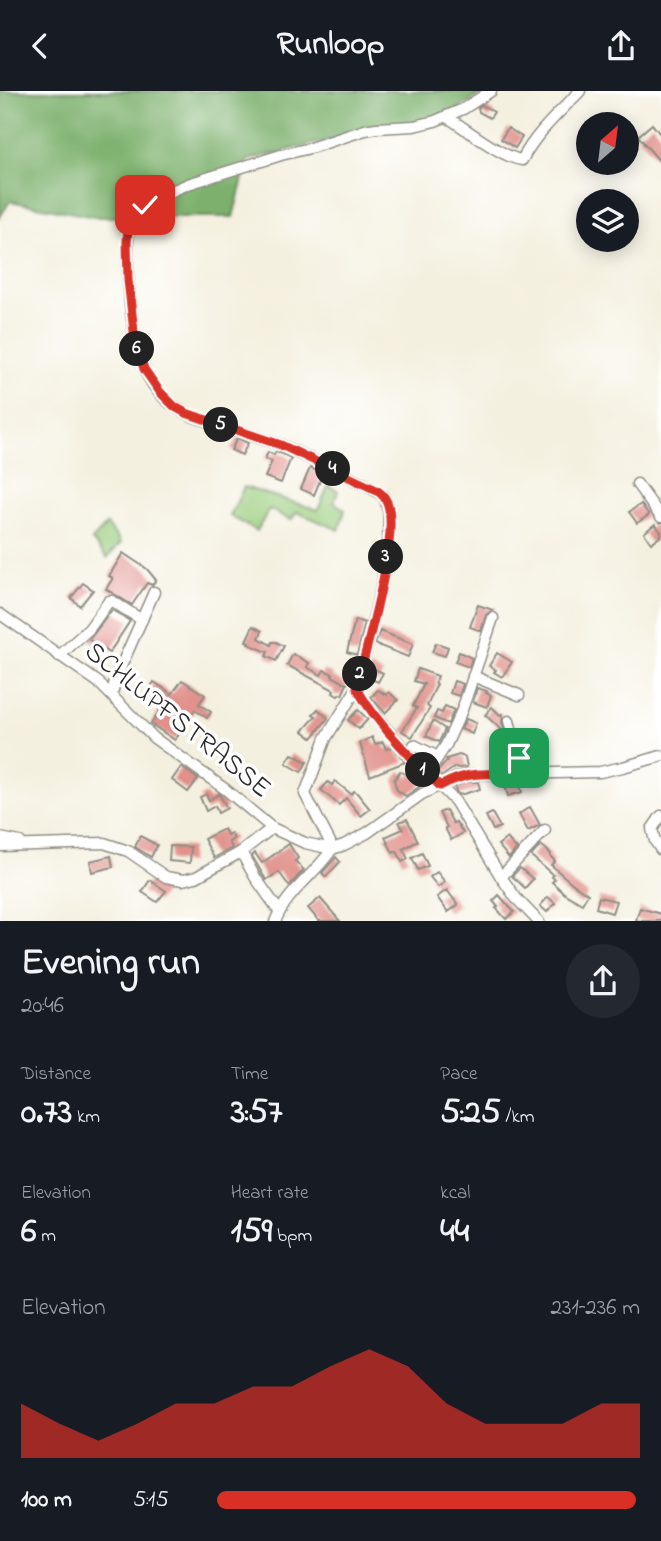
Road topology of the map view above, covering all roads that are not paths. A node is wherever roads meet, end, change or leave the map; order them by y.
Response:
1 (491, 91) edge
2 (580, 91) edge
3 (447, 117) junction
4 (637, 484) dead end
5 (661, 517) edge
6 (155, 592) dead end
7 (0, 614) edge
8 (493, 618) dead end
9 (142, 620) junction
10 (60, 656) junction
11 (474, 676) junction
12 (357, 688) junction
13 (112, 695) junction
14 (519, 695) dead end
15 (509, 721) dead end
16 (414, 745) dead end
17 (661, 756) edge
18 (438, 757) junction
19 (428, 774) junction
20 (517, 775) junction
21 (440, 786) junction
22 (661, 816) edge
23 (272, 828) junction
24 (545, 830) dead end
25 (0, 838) edge
26 (0, 846) edge
27 (32, 846) junction
28 (332, 849) junction
29 (661, 850) edge
30 (241, 852) junction
31 (501, 877) junction
32 (277, 916) edge
33 (538, 921) edge

1 - 3 street
2 - 3 street
3 - 12 street
4 - 5 street
6 - 9 street
7 - 10 street, SCHLUPFSTRASSE
8 - 11 street
9 - 10 street
9 - 13 street
10 - 13 street, SCHLUPFSTRASSE
11 - 14 street
11 - 18 street
12 - 19 street
12 - 28 street
13 - 23 street, SCHLUPFSTRASSE
15 - 20 street
16 - 18 street
17 - 20 street
18 - 19 street
19 - 21 street
20 - 21 street
21 - 28 street
21 - 31 street
22 - 29 street
23 - 28 street, SCHLUPFSTRASSE
23 - 30 street
24 - 31 street
25 - 27 street
26 - 27 street
27 - 30 street
28 - 32 street
30 - 32 street
31 - 33 street

